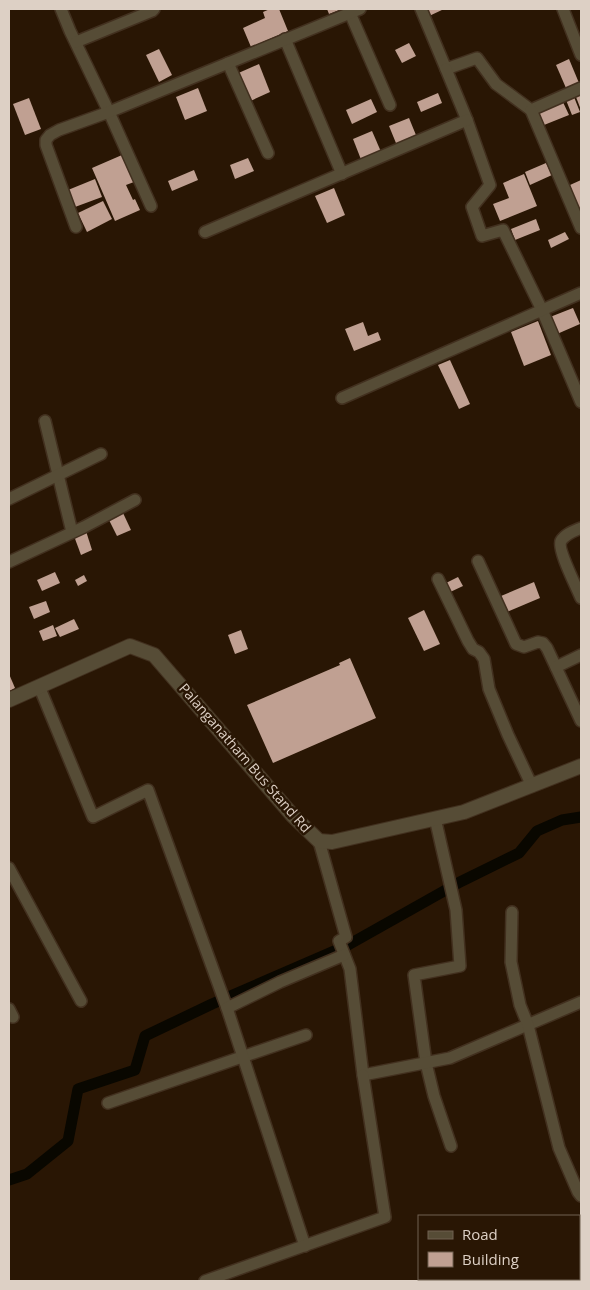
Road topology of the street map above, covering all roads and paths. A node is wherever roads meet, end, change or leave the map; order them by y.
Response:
1 (61, 9) edge
2 (154, 9) edge
3 (421, 9) edge
4 (563, 9) edge
5 (355, 11) edge
6 (285, 39) junction
7 (76, 42) junction
8 (581, 55) edge
9 (228, 63) junction
10 (446, 69) junction
11 (581, 88) edge
12 (390, 105) dead end
13 (531, 110) junction
14 (109, 112) junction
15 (467, 120) junction
16 (268, 153) dead end
17 (342, 174) junction
18 (151, 206) dead end
19 (76, 227) dead end
20 (581, 228) edge
21 (205, 232) dead end
22 (581, 293) edge
23 (542, 310) junction
24 (342, 398) dead end
25 (581, 402) edge
26 (45, 421) dead end
27 (101, 454) dead end
28 (58, 475) junction
29 (9, 500) edge
30 (135, 500) dead end
31 (581, 528) edge
32 (72, 532) junction
33 (478, 561) dead end
34 (9, 562) edge
35 (438, 579) dead end
36 (581, 598) edge
37 (581, 655) edge
38 (556, 667) junction
39 (39, 686) junction
40 (9, 700) edge
41 (581, 721) edge
42 (581, 766) edge
43 (532, 786) junction
44 (436, 818) junction
45 (319, 842) junction
46 (9, 868) edge
47 (512, 912) dead end
48 (344, 955) junction
49 (81, 1001) dead end
50 (581, 1003) edge
51 (227, 1008) junction
52 (528, 1025) junction
53 (306, 1035) dead end
54 (243, 1057) junction
55 (426, 1063) junction
56 (363, 1075) junction
57 (108, 1103) dead end
58 (451, 1146) dead end
59 (581, 1196) edge
60 (305, 1246) junction
61 (205, 1281) edge

1 - 7 street
2 - 7 street
3 - 10 street
4 - 8 street
5 - 6 street
5 - 12 street
6 - 9 street
6 - 17 street
7 - 14 street
9 - 14 street
9 - 16 street
10 - 13 street
10 - 15 street
11 - 13 street
13 - 20 street
14 - 18 street
14 - 19 street
15 - 17 street
15 - 23 street
17 - 21 street
22 - 23 street
23 - 24 street
23 - 25 street
26 - 28 street
27 - 28 street
28 - 29 street
28 - 32 street
30 - 32 street
31 - 36 street
32 - 34 street
33 - 38 street
35 - 43 street
37 - 38 street
38 - 41 street
39 - 40 street, Palanganatham Bus Stand Rd
39 - 45 street, Palanganatham Bus Stand Rd
39 - 51 street
42 - 43 street, Palanganatham Bus Stand Rd
43 - 44 street, Palanganatham Bus Stand Rd
44 - 45 street, Palanganatham Bus Stand Rd
44 - 55 street
45 - 48 street
46 - 49 street
47 - 52 street
48 - 51 street
48 - 56 street
50 - 52 street
51 - 54 street
52 - 55 street
52 - 59 street
53 - 54 street
54 - 57 street
54 - 60 street
55 - 56 street
55 - 58 street
56 - 60 street
60 - 61 street

